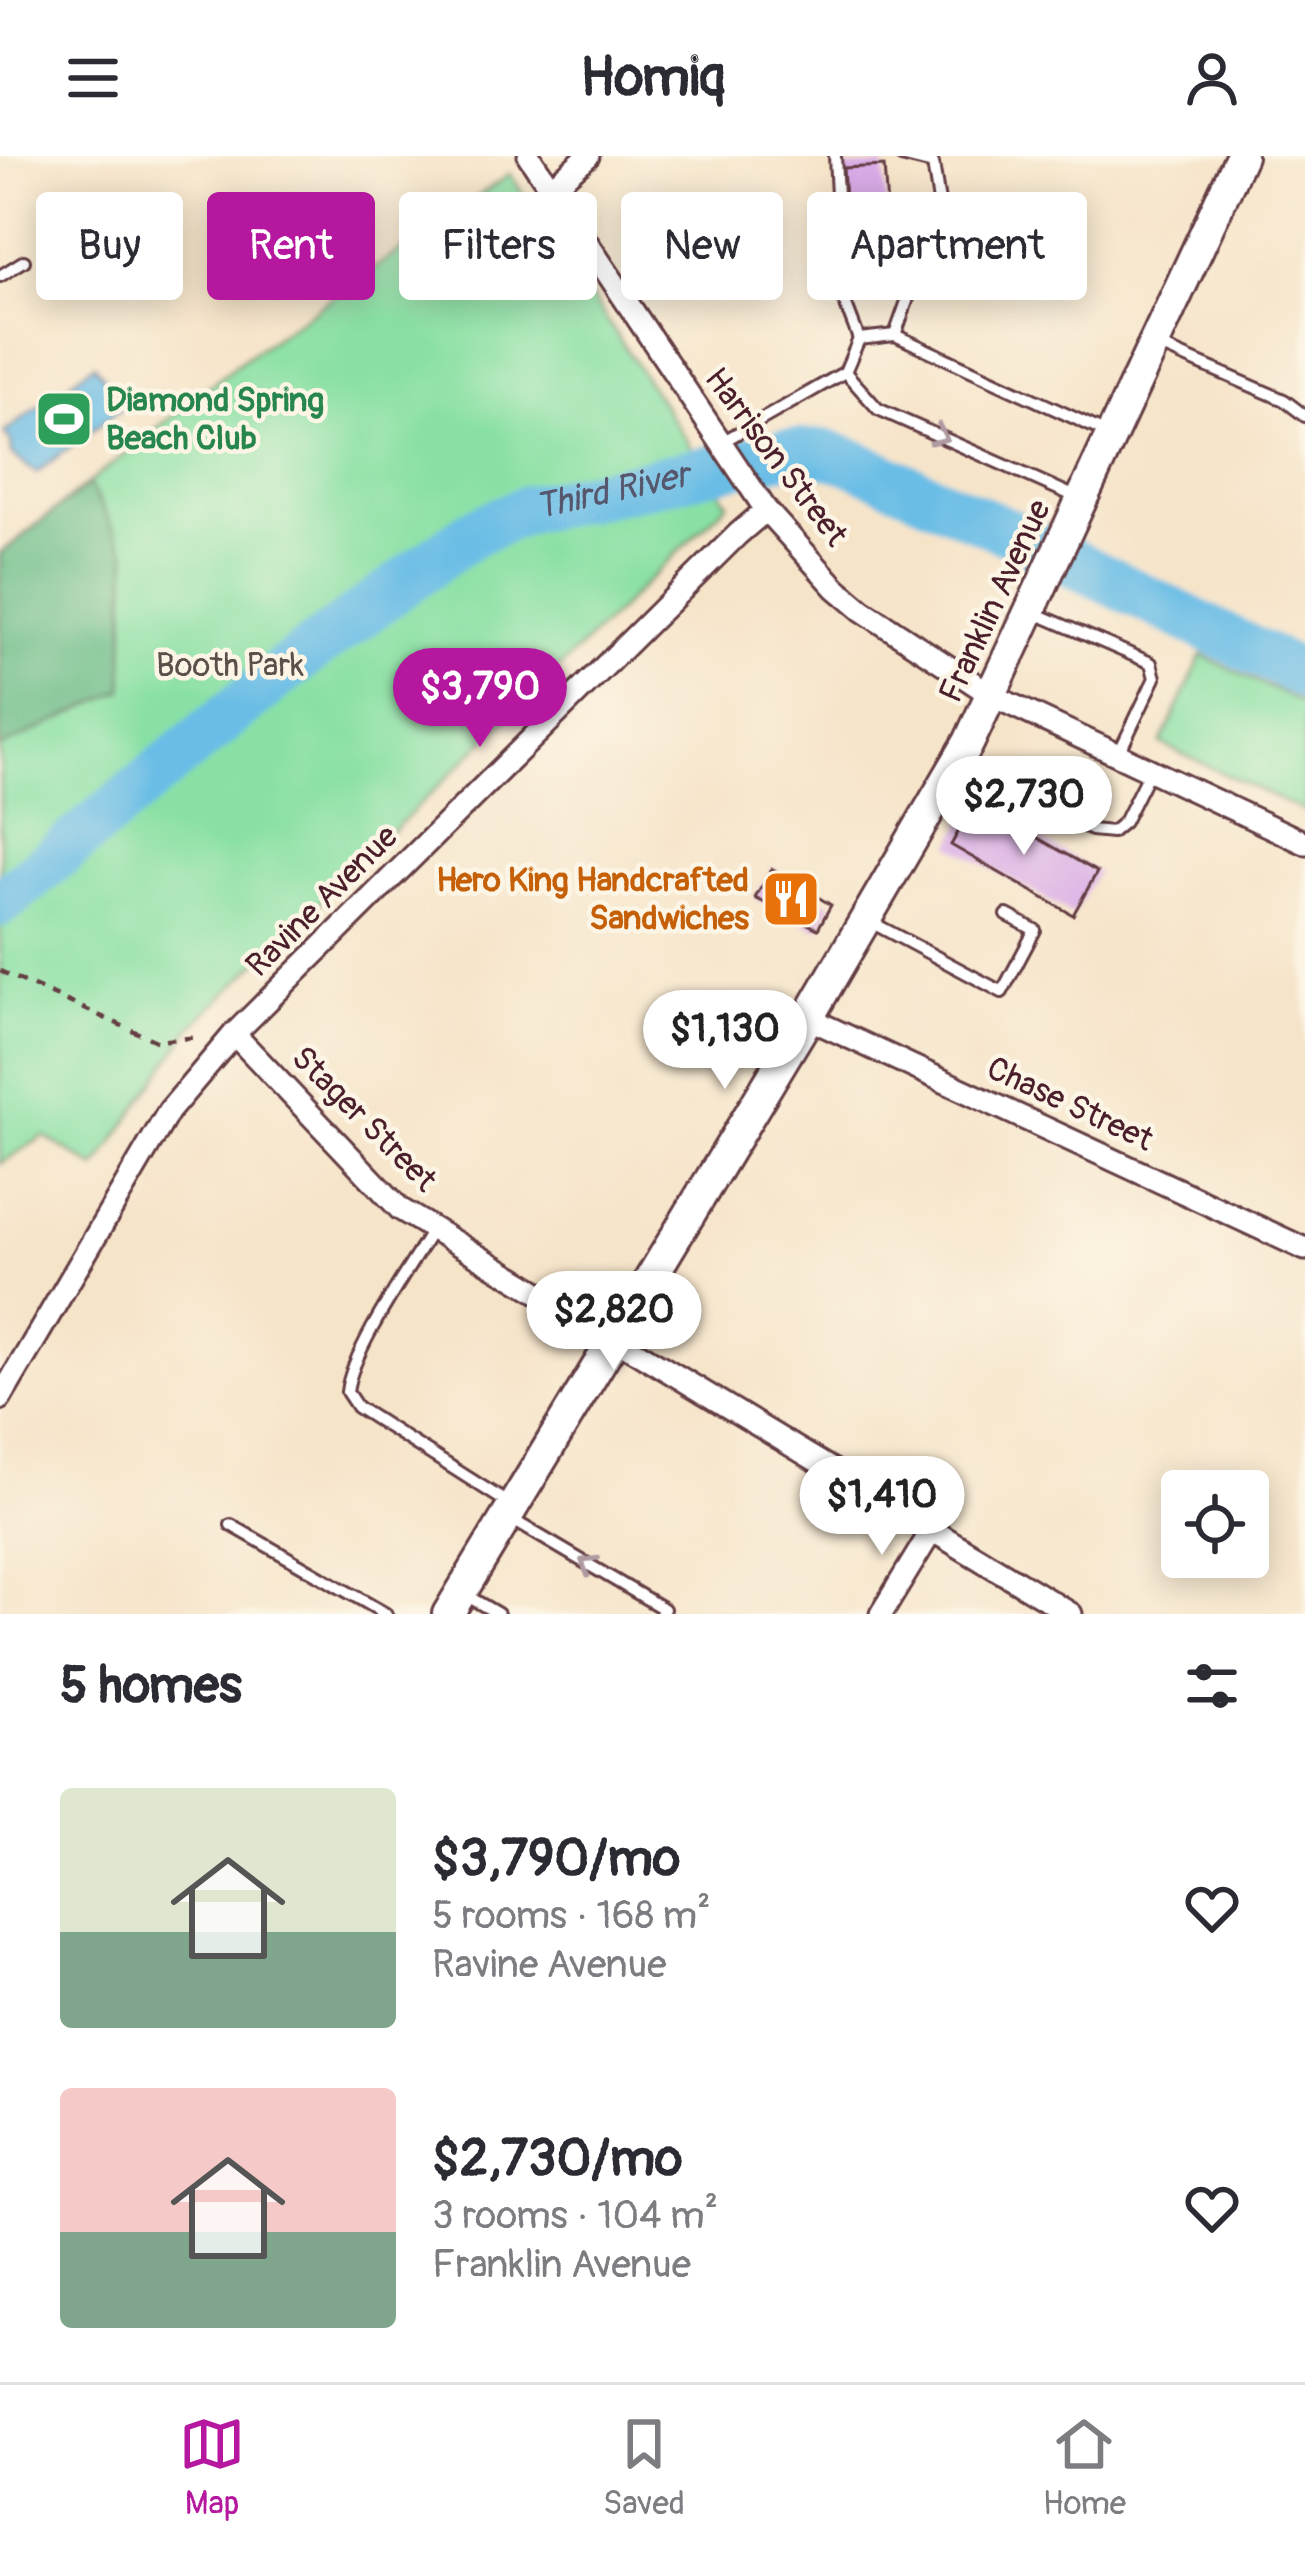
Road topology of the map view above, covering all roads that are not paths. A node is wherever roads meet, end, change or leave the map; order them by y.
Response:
1 (529, 156) edge
2 (588, 156) edge
3 (835, 156) edge
4 (901, 156) edge
5 (1241, 156) edge
6 (550, 188) junction
7 (24, 261) dead end
8 (0, 276) edge
9 (895, 335) junction
10 (859, 339) junction
11 (1154, 344) junction
12 (845, 372) junction
13 (1305, 416) edge
14 (1112, 435) junction
15 (716, 437) junction
16 (762, 504) junction
17 (1077, 510) junction
18 (1036, 602) junction
19 (993, 696) junction
20 (1118, 754) junction
21 (1150, 770) junction
22 (950, 776) junction
23 (1305, 843) edge
24 (1006, 915) dead end
25 (866, 919) junction
26 (808, 1018) junction
27 (234, 1034) junction
28 (433, 1229) junction
29 (1305, 1249) edge
30 (614, 1340) junction
31 (0, 1400) edge
32 (511, 1512) junction
33 (231, 1525) dead end
34 (931, 1532) junction
35 (455, 1603) edge
36 (386, 1614) edge
37 (498, 1614) edge
38 (661, 1614) edge
39 (881, 1614) edge
40 (1071, 1614) edge

1 - 6 street, Harrison Street
2 - 6 street
3 - 10 lane
4 - 9 lane
5 - 11 main road, Franklin Avenue
6 - 15 street, Harrison Street
7 - 8 lane
9 - 10 lane
9 - 14 lane
10 - 12 lane
11 - 13 lane
11 - 14 main road, Franklin Avenue
12 - 15 lane
12 -> 17 lane
14 - 17 main road, Franklin Avenue
15 - 16 street, Harrison Street
16 - 19 street, Harrison Street
16 - 27 street, Ravine Avenue
17 - 18 main road, Franklin Avenue
18 - 19 main road, Franklin Avenue
18 - 20 lane
19 - 20 street, Harrison Street
19 - 22 main road, Franklin Avenue
20 - 21 street, Harrison Street
21 - 22 lane
21 - 23 street, Harrison Street
22 - 25 main road, Franklin Avenue
24 - 25 lane
25 - 26 main road, Franklin Avenue
26 - 29 street, Chase Street
26 - 30 main road, Franklin Avenue
27 - 28 street, Stager Street
27 - 31 street, Ravine Avenue
28 - 30 street, Stager Street
28 - 32 lane
30 - 32 main road, Franklin Avenue
30 - 34 street, Stager Street
32 - 35 main road, Franklin Avenue
38 -> 32 lane
33 - 36 lane
34 - 39 street
34 - 40 street, Stager Street
35 - 37 lane

